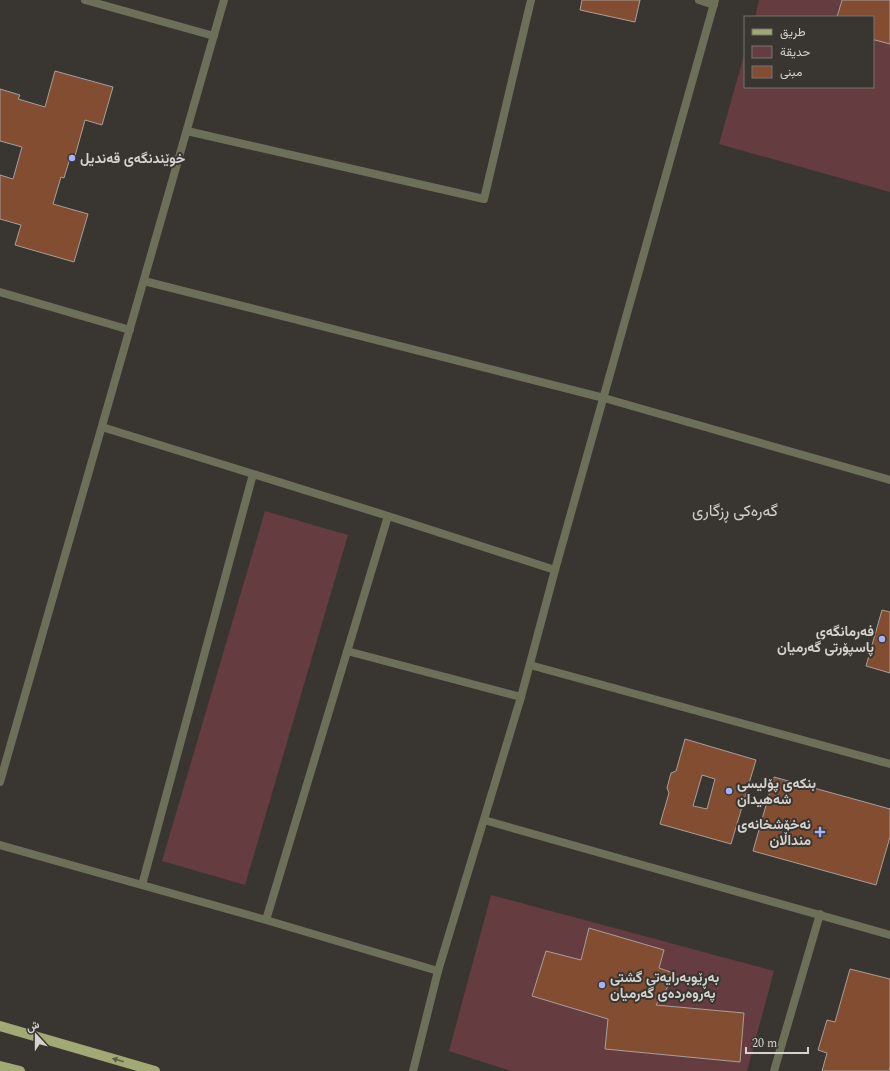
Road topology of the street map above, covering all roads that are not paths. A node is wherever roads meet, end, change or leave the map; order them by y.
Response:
1 (85, 0) edge
2 (224, 0) edge
3 (531, 0) edge
4 (699, 0) edge
5 (715, 3) edge
6 (214, 36) junction
7 (187, 131) junction
8 (144, 281) junction
9 (0, 292) edge
10 (130, 330) junction
11 (604, 398) junction
12 (102, 427) junction
13 (253, 474) junction
14 (890, 480) edge
15 (388, 516) junction
16 (555, 570) junction
17 (347, 651) junction
18 (530, 665) junction
19 (521, 697) junction
20 (890, 764) edge
21 (1, 772) edge
22 (0, 782) edge
23 (484, 820) junction
24 (0, 845) edge
25 (142, 885) junction
26 (820, 914) junction
27 (266, 920) junction
28 (890, 935) edge
29 (438, 971) junction
30 (0, 1026) edge
31 (0, 1066) edge
32 (20, 1071) edge
33 (155, 1071) edge
34 (413, 1071) edge
35 (774, 1071) edge

1 - 6 street
2 - 6 street
3 - 7 street
4 - 5 street
5 - 11 street
6 - 7 street
7 - 8 street
8 - 10 street
8 - 11 street
9 - 10 street
10 - 12 street
11 - 14 street
11 - 16 street
12 - 13 street
12 - 21 street
13 - 15 street
13 - 25 street
15 - 16 street
15 - 17 street
16 - 18 street
17 - 19 street
17 - 27 street
18 - 19 street
18 - 20 street
19 - 23 street
21 - 22 street
23 - 26 street
23 - 29 street
24 - 25 street
25 - 27 street
26 - 28 street
26 - 35 street
27 - 29 street
29 - 34 street
33 -> 30 main road
31 - 32 main road

